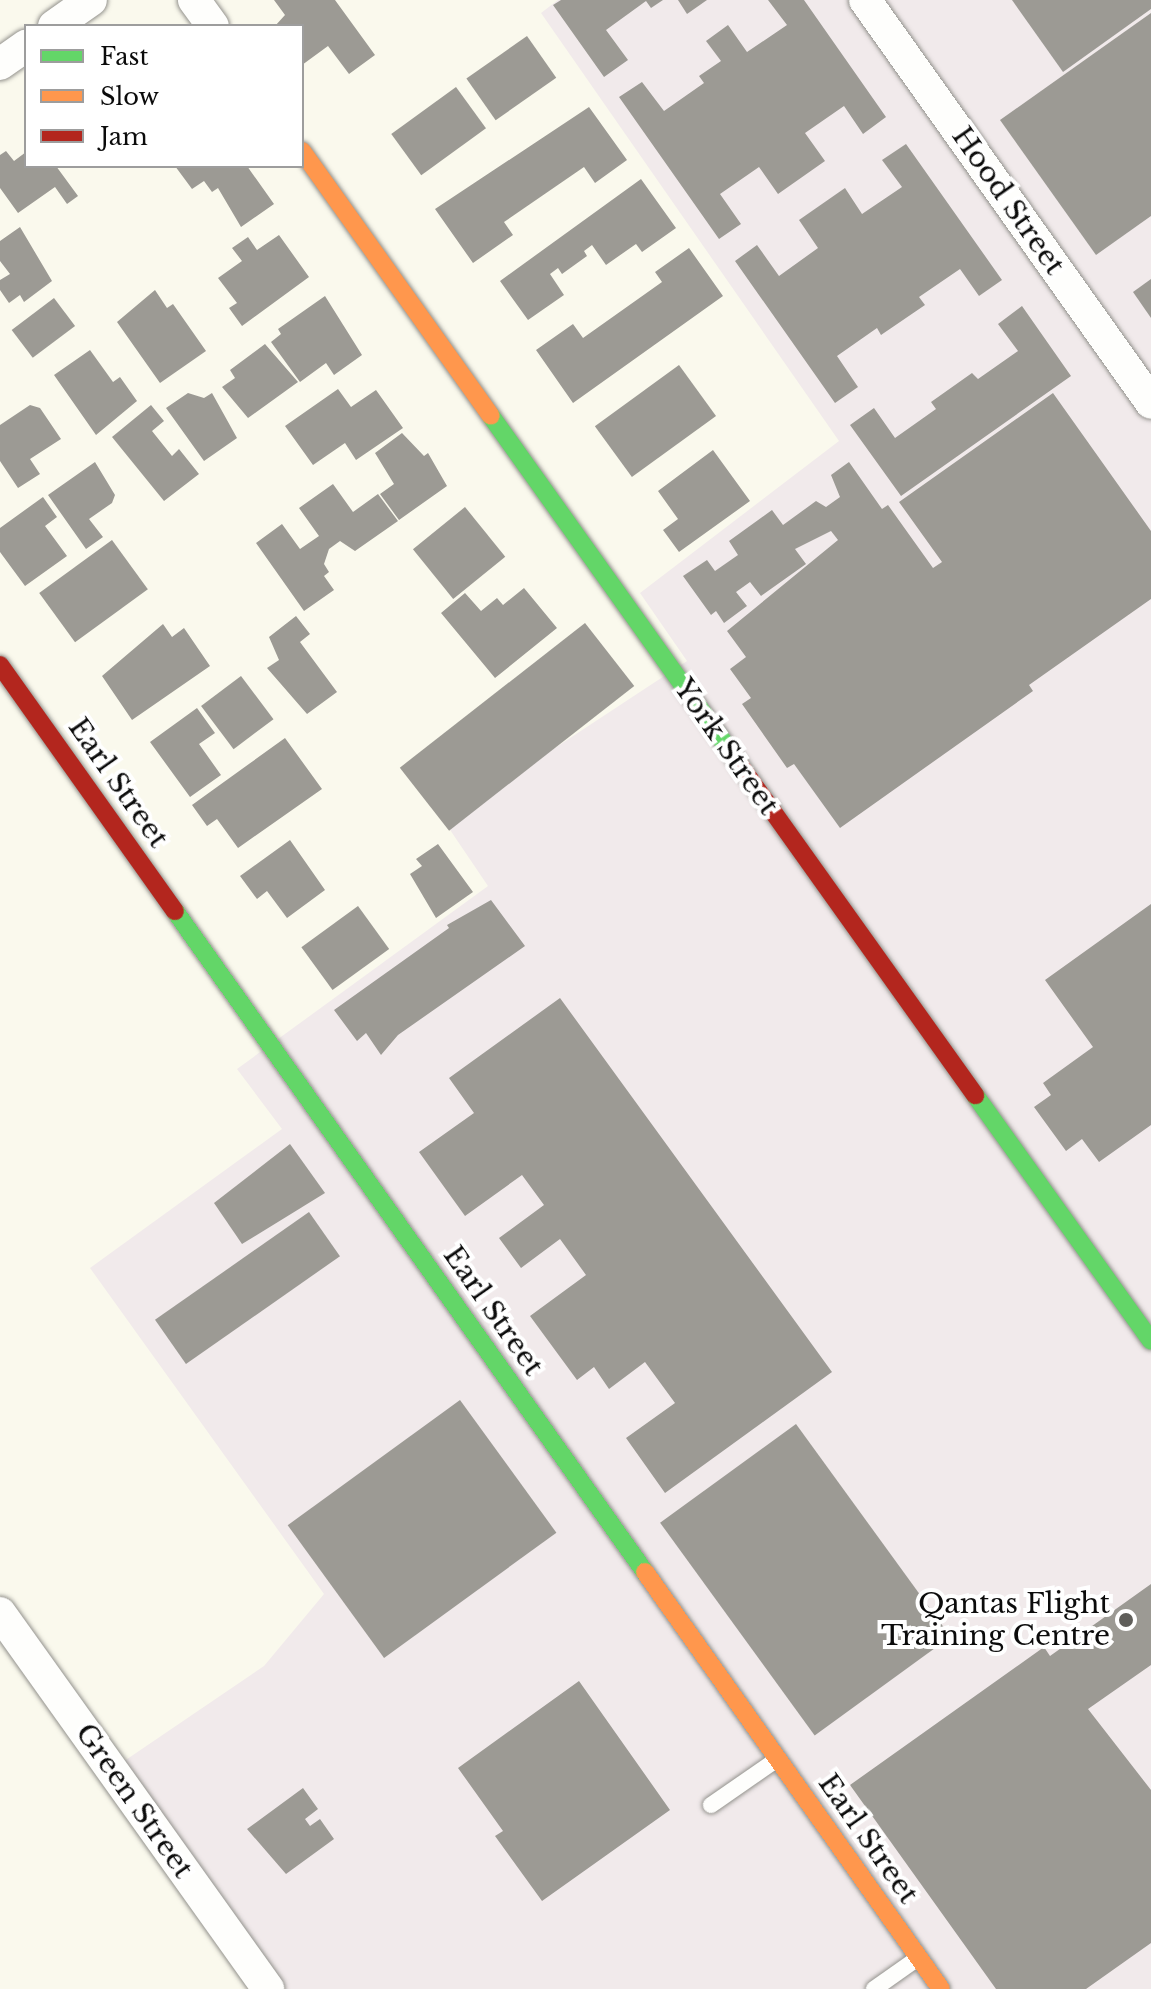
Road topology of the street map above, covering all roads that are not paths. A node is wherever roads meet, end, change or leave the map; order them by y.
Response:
1 (91, 0) edge
2 (194, 0) edge
3 (865, 0) edge
4 (57, 24) edge
5 (212, 24) edge
6 (24, 47) edge
7 (0, 64) edge
8 (304, 154) edge
9 (1151, 403) edge
10 (0, 665) edge
11 (1151, 1341) edge
12 (0, 1613) edge
13 (777, 1759) junction
14 (711, 1805) dead end
15 (918, 1958) junction
16 (268, 1989) edge
17 (874, 1989) edge
18 (941, 1989) edge

1 - 4 street
2 - 5 street
3 - 9 street, Hood Street
6 - 7 street
8 - 11 street, York Street
10 - 13 street, Earl Street
12 - 16 street, Green Street
13 - 14 lane
13 - 15 street, Earl Street
15 - 17 lane
15 - 18 street, Earl Street

